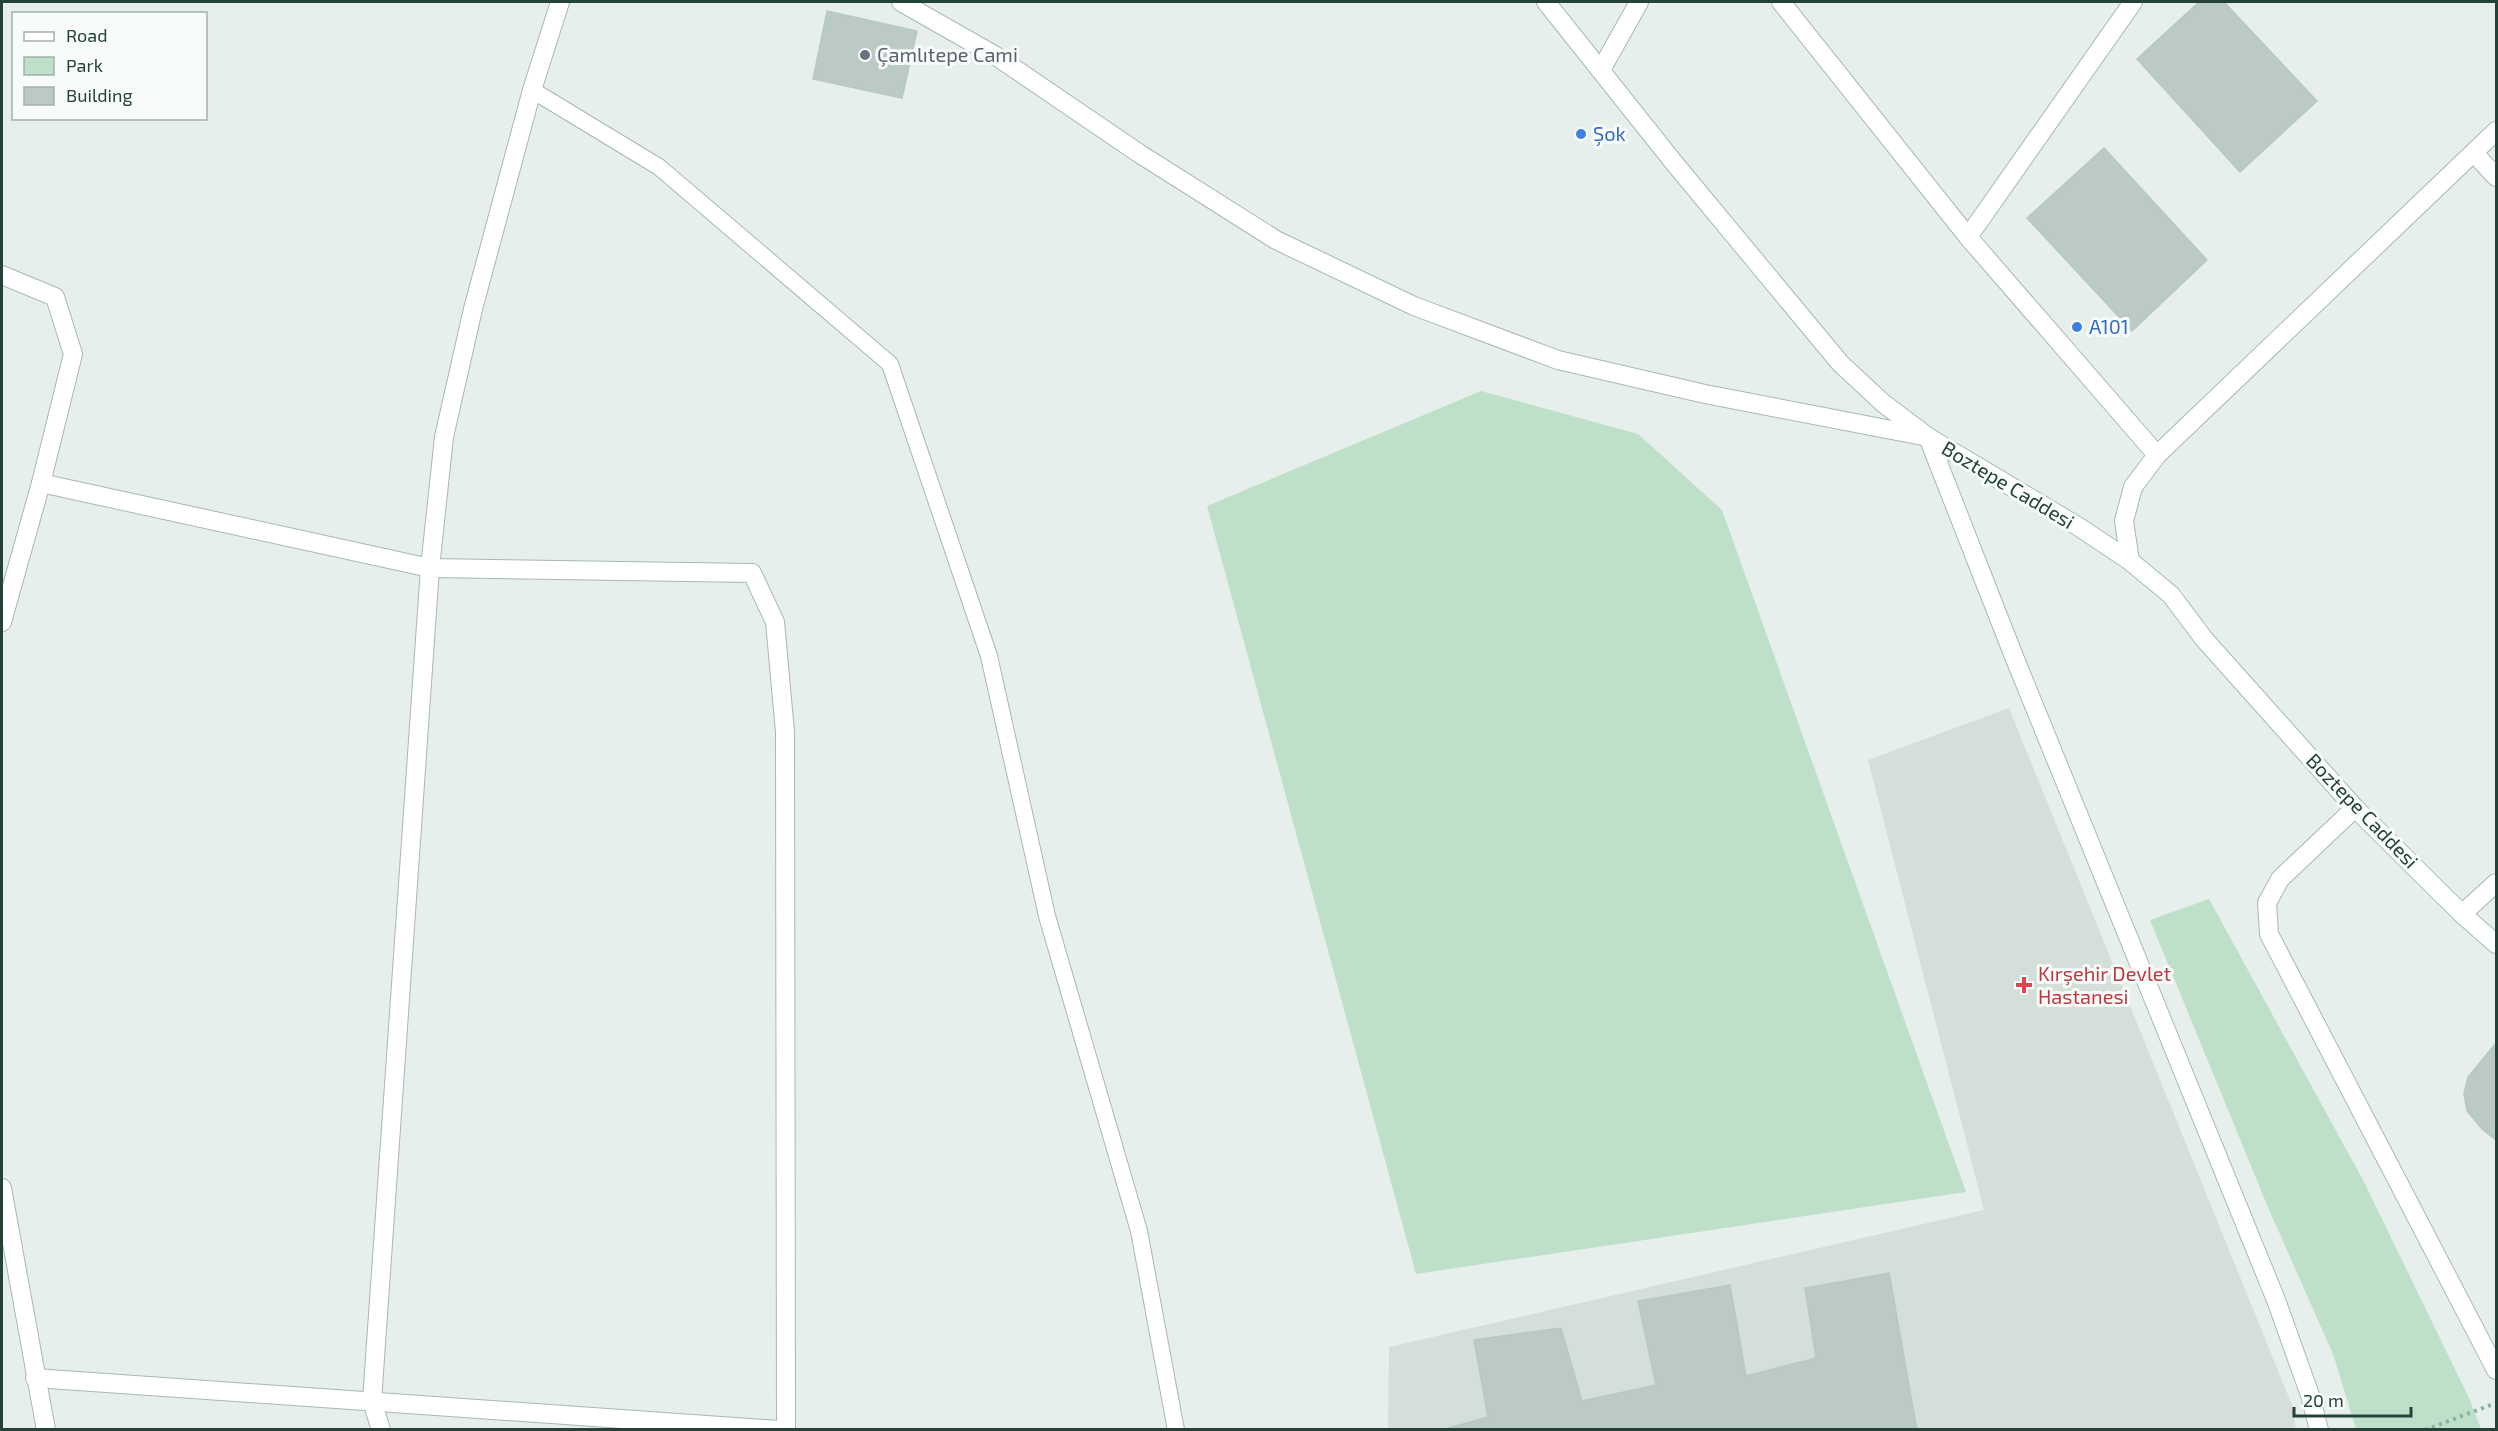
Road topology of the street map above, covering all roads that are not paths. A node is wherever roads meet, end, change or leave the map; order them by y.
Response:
1 (560, 2) edge
2 (901, 2) edge
3 (1546, 2) edge
4 (1781, 2) edge
5 (2133, 2) edge
6 (1636, 3) edge
7 (1601, 70) junction
8 (532, 90) junction
9 (2496, 132) edge
10 (2474, 153) junction
11 (2496, 177) edge
12 (1968, 237) junction
13 (2, 274) edge
14 (1928, 437) junction
15 (2157, 455) junction
16 (41, 483) junction
17 (2130, 561) junction
18 (430, 568) junction
19 (2, 622) edge
20 (2355, 808) junction
21 (2496, 883) edge
22 (2462, 914) junction
23 (2496, 944) edge
24 (2, 1188) edge
25 (2496, 1370) edge
26 (35, 1378) junction
27 (372, 1401) junction
28 (46, 1430) edge
29 (381, 1430) edge
30 (779, 1430) edge
31 (786, 1430) edge
32 (1176, 1430) edge
33 (2319, 1430) edge

1 - 8 street
2 - 14 street
3 - 7 street, Boztepe Caddesi
4 - 12 street
5 - 12 street
6 - 7 street
7 - 14 street, Boztepe Caddesi
8 - 18 street
8 - 32 lane
9 - 10 street
10 - 11 street
10 - 15 street
12 - 15 street
13 - 16 street
14 - 17 street, Boztepe Caddesi
14 - 33 street
15 - 17 street
16 - 18 street
16 - 19 street
17 - 20 street, Boztepe Caddesi
18 - 27 street
18 - 31 street
20 - 22 street, Boztepe Caddesi
20 - 25 street
21 - 22 street
22 - 23 street, Boztepe Caddesi
24 - 26 street
26 - 27 street
26 - 28 street
27 - 29 street
27 - 30 street

